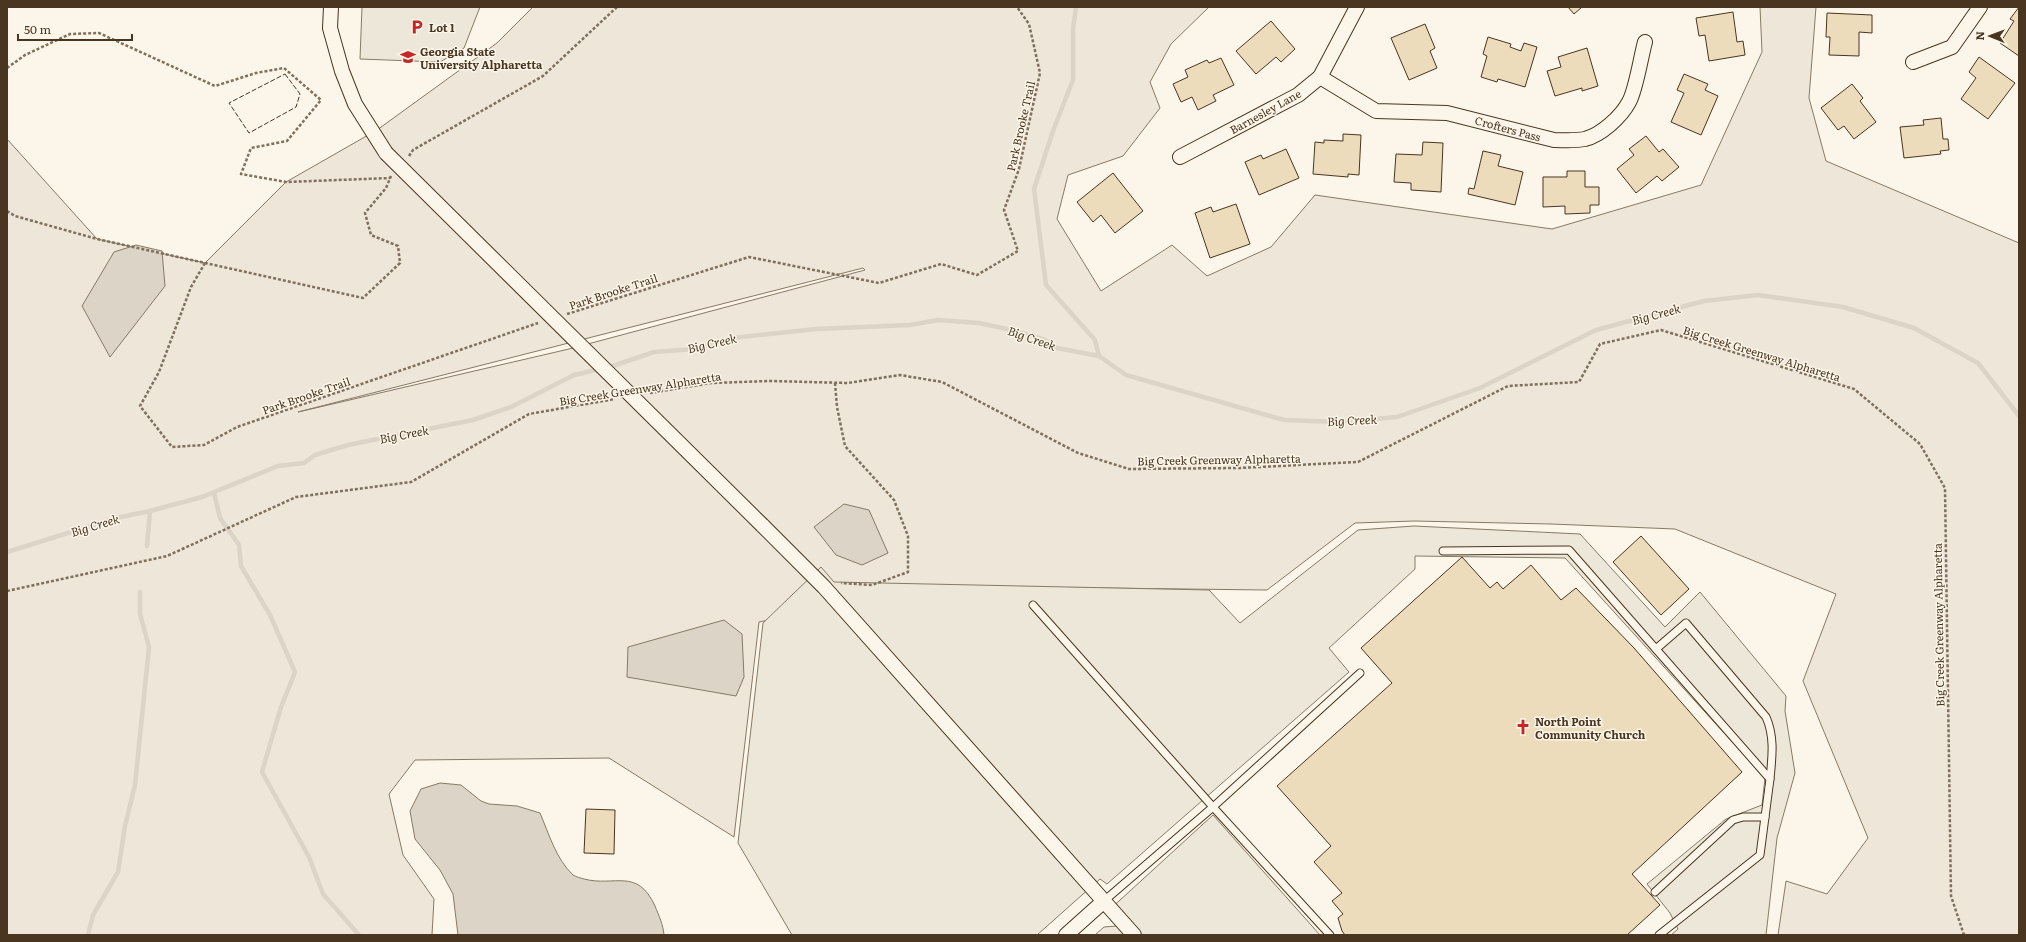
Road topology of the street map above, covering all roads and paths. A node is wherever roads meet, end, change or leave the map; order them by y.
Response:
1 (331, 7) edge
2 (617, 7) edge
3 (1017, 7) edge
4 (1357, 7) edge
5 (1980, 7) edge
6 (1644, 42) dead end
7 (1913, 62) dead end
8 (7, 68) edge
9 (1320, 77) junction
10 (1180, 156) dead end
11 (404, 162) dead end
12 (394, 173) dead end
13 (390, 178) junction
14 (7, 211) edge
15 (205, 263) junction
16 (562, 315) dead end
17 (540, 322) dead end
18 (835, 383) junction
19 (643, 395) dead end
20 (620, 398) dead end
21 (1443, 551) dead end
22 (824, 587) junction
23 (7, 591) edge
24 (1034, 605) dead end
25 (1656, 649) junction
26 (1360, 673) dead end
27 (1770, 779) junction
28 (1213, 807) junction
29 (1765, 817) junction
30 (1655, 892) dead end
31 (1104, 901) junction
32 (1066, 935) edge
33 (1134, 935) edge
34 (1330, 935) edge
35 (1659, 935) edge
36 (1964, 935) edge

1 - 22 street, bridge
2 - 11 path
3 - 16 path, Park Brooke Trail
4 - 9 street, Barnesley Lane
5 - 7 street
6 - 9 street, Crofters Pass
8 - 13 path
9 - 10 street, Barnesley Lane
12 - 13 path
13 - 15 path
14 - 15 path
15 - 17 path, Park Brooke Trail
18 - 19 path, Big Creek Greenway Alpharetta
18 - 22 path
18 - 36 path, Big Creek Greenway Alpharetta
20 - 23 path, Big Creek Greenway Alpharetta
21 - 25 lane
22 - 31 street
24 - 28 lane
25 - 27 lane
25 - 27 lane
26 - 28 lane
27 - 29 lane
28 - 31 lane
28 - 34 lane
29 - 30 lane
29 - 35 lane
31 - 32 street
31 - 33 street

